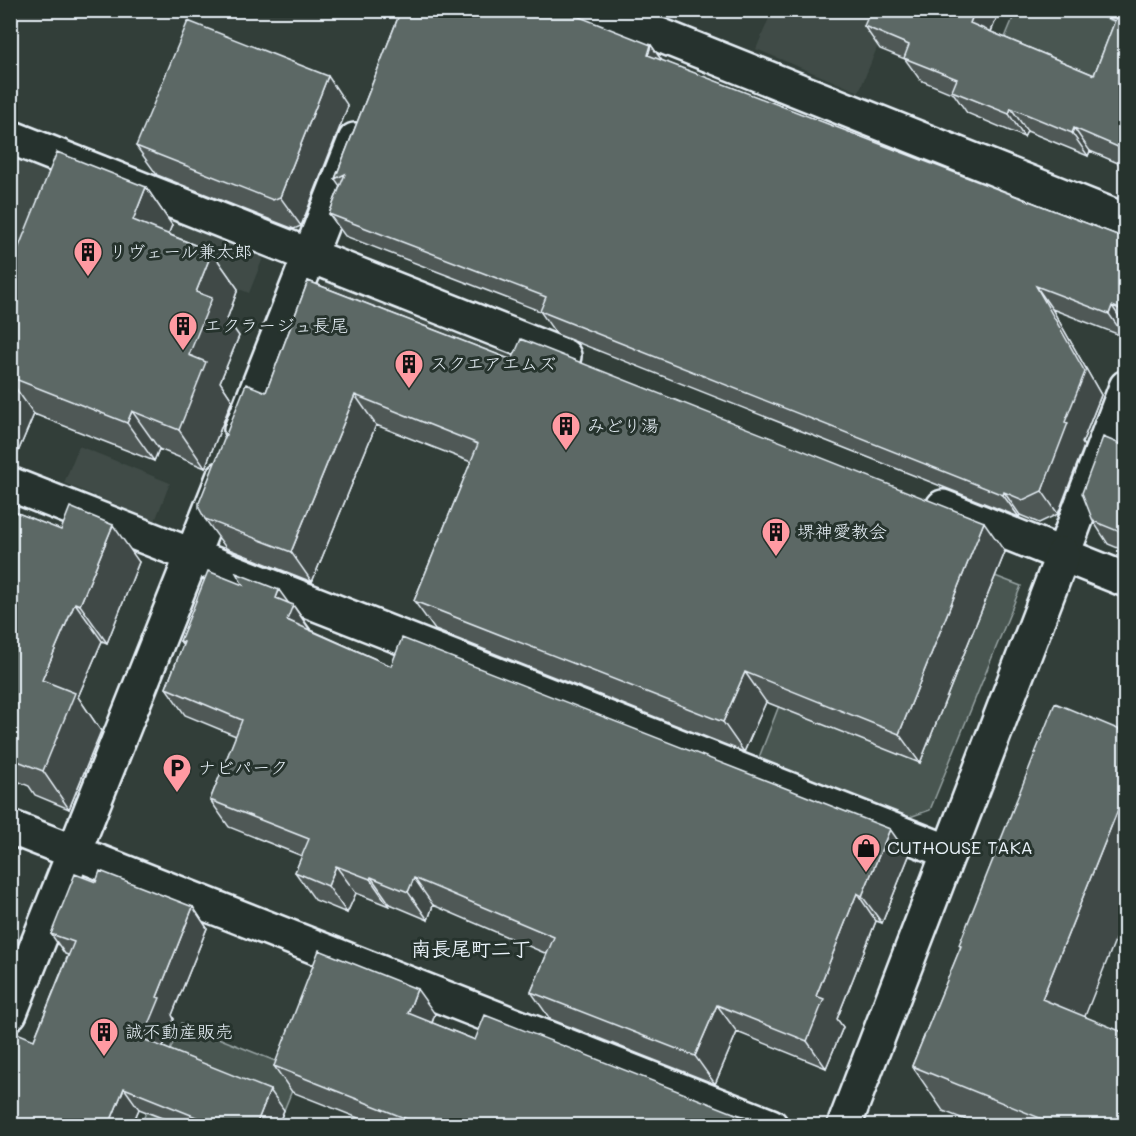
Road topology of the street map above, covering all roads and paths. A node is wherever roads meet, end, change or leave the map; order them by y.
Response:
1 (597, 10) edge
2 (367, 111) edge
3 (10, 136) edge
4 (1125, 221) edge
5 (309, 255) junction
6 (591, 367) edge
7 (1125, 387) edge
8 (10, 484) edge
9 (921, 498) edge
10 (1063, 554) junction
11 (193, 555) junction
12 (1125, 580) edge
13 (10, 827) edge
14 (74, 852) junction
15 (949, 852) junction
16 (10, 1013) edge
17 (771, 1125) edge
18 (844, 1125) edge

1 - 4 street
2 - 5 street
3 - 5 street
5 - 6 street
5 - 11 street
7 - 10 street
8 - 11 street
9 - 10 street
10 - 12 street
10 - 15 street
11 - 14 street
11 - 15 street
13 - 14 street
14 - 16 street
14 - 17 street
15 - 18 street

